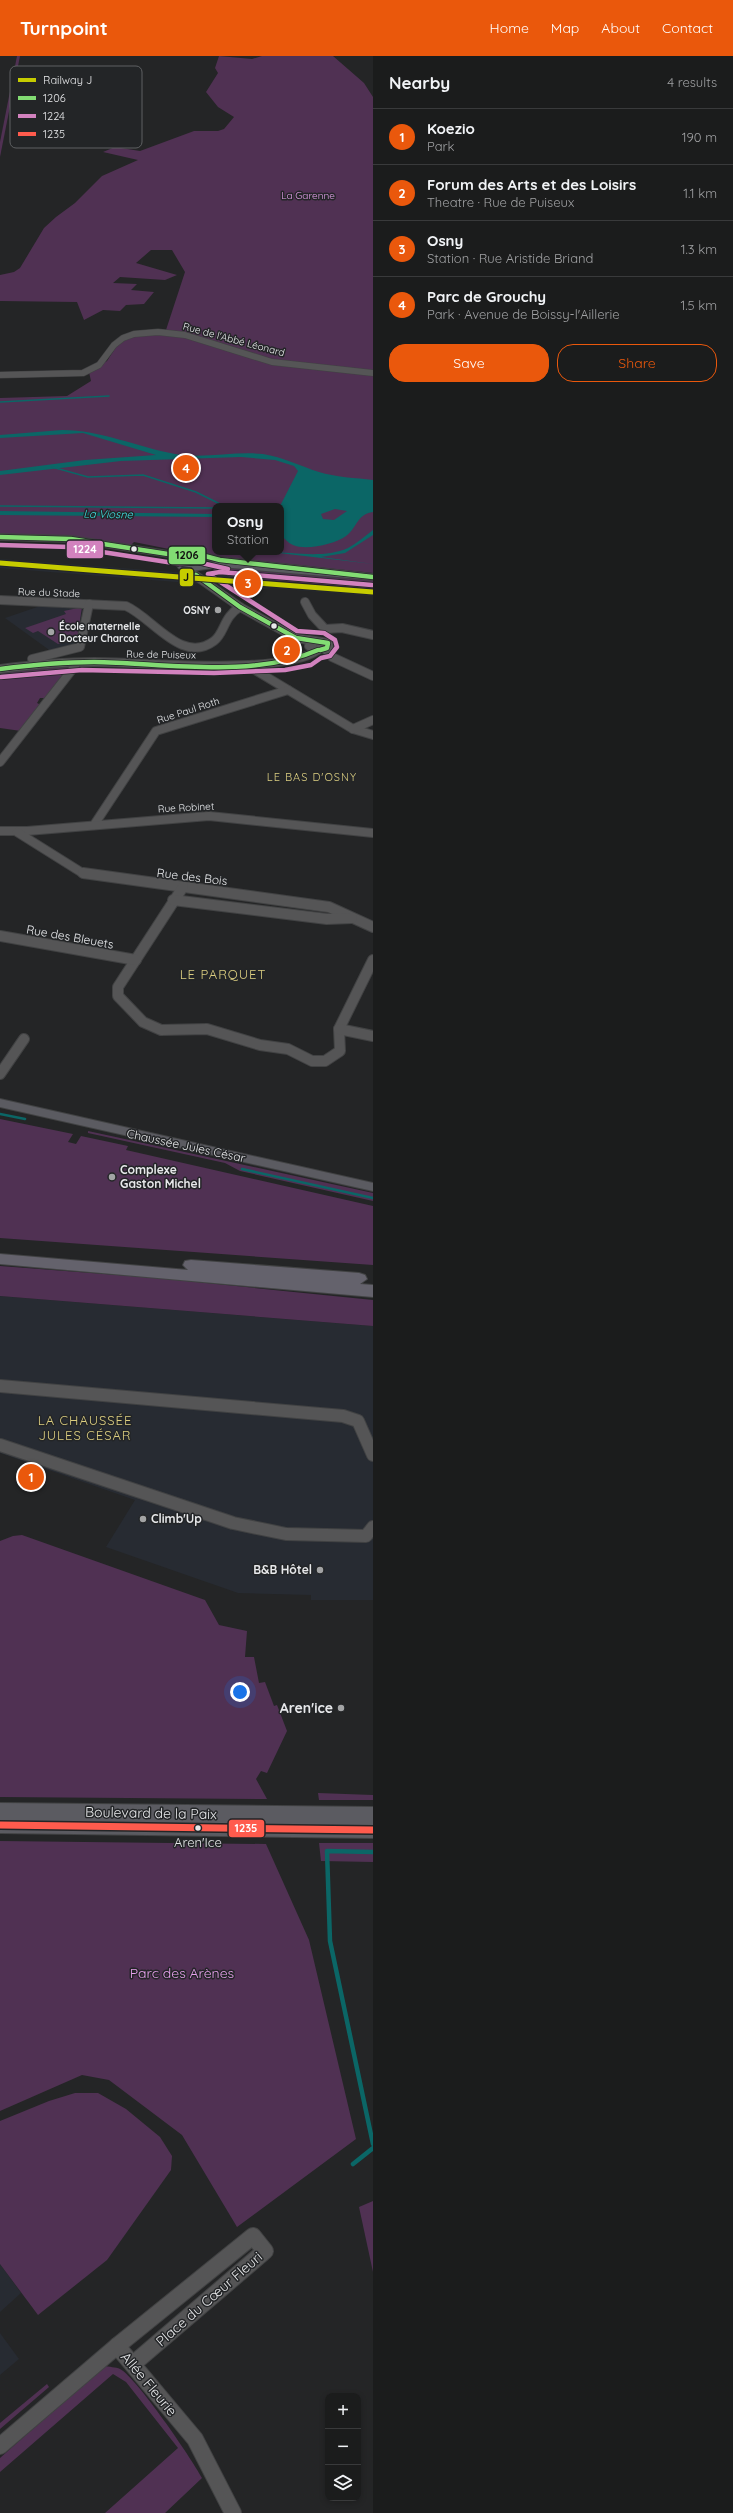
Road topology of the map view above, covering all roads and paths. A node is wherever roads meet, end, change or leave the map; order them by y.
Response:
1 (373, 373) edge
2 (0, 375) edge
3 (0, 537) edge
4 (181, 556) junction
5 (207, 561) junction
6 (196, 572) junction
7 (373, 577) edge
8 (0, 600) edge
9 (305, 602) dead end
10 (88, 604) junction
11 (240, 608) junction
12 (325, 629) junction
13 (373, 635) edge
14 (322, 641) junction
15 (311, 642) junction
16 (321, 650) junction
17 (0, 665) edge
18 (251, 665) junction
19 (75, 666) dead end
20 (0, 669) edge
21 (373, 676) edge
22 (288, 690) junction
23 (373, 720) edge
24 (353, 729) junction
25 (373, 735) edge
26 (0, 762) edge
27 (94, 826) junction
28 (0, 831) edge
29 (17, 832) junction
30 (373, 833) edge
31 (183, 887) junction
32 (173, 900) junction
33 (352, 918) junction
34 (373, 927) edge
35 (0, 936) edge
36 (136, 960) junction
37 (373, 960) edge
38 (340, 1029) junction
39 (373, 1036) edge
40 (24, 1039) dead end
41 (0, 1074) edge
42 (0, 1103) edge
43 (373, 1187) edge
44 (0, 1250) edge
45 (0, 1259) edge
46 (373, 1280) edge
47 (373, 1291) edge
48 (0, 1386) edge
49 (0, 1445) edge
50 (373, 1455) edge
51 (373, 1528) edge
52 (0, 1811) edge
53 (373, 1815) edge
54 (0, 1825) edge
55 (373, 1830) edge
56 (117, 2346) junction
57 (133, 2364) junction
58 (0, 2446) edge
59 (233, 2513) edge

1 - 2 street, Rue de l'Abbé Léonard
3 - 4 main road
4 - 5 main road
4 - 6 main road
5 - 6 main road
5 - 7 main road
6 - 11 street
8 - 10 street, Rue du Stade
9 - 12 street
10 - 11 street, Rue du Stade
10 - 17 street
11 - 15 street
12 - 13 street
12 - 14 street
14 - 15 street
14 - 16 street
15 - 16 street
16 - 18 street, Rue de Puiseux
16 - 21 street
18 - 20 street, Rue de Puiseux
18 - 22 street
19 - 26 street
22 - 24 street
22 - 27 street, Rue Paul Roth
23 - 24 street
24 - 25 street
27 - 29 street, Rue Robinet
27 - 30 street, Rue Robinet
28 - 29 street, Rue Robinet
29 - 31 street, Rue des Bois
31 - 32 street
31 - 33 street, Rue des Bois
32 - 33 street
32 - 36 street
33 - 34 street, Rue des Bois
35 - 36 street, Rue des Bleuets
36 - 38 street
37 - 38 street
38 - 39 street
40 - 41 street
42 - 43 main road, Chaussée Jules César
44 - 46 highway
45 - 47 highway
48 - 50 street
49 - 51 street
52 - 53 main road, Boulevard de la Paix
54 - 55 main road, Boulevard de la Paix
56 - 57 street, Allée Fleurie
56 - 57 street, Place du Cœur Fleuri
56 - 58 street, Allée Fleurie
57 - 59 street, Allée Fleurie

